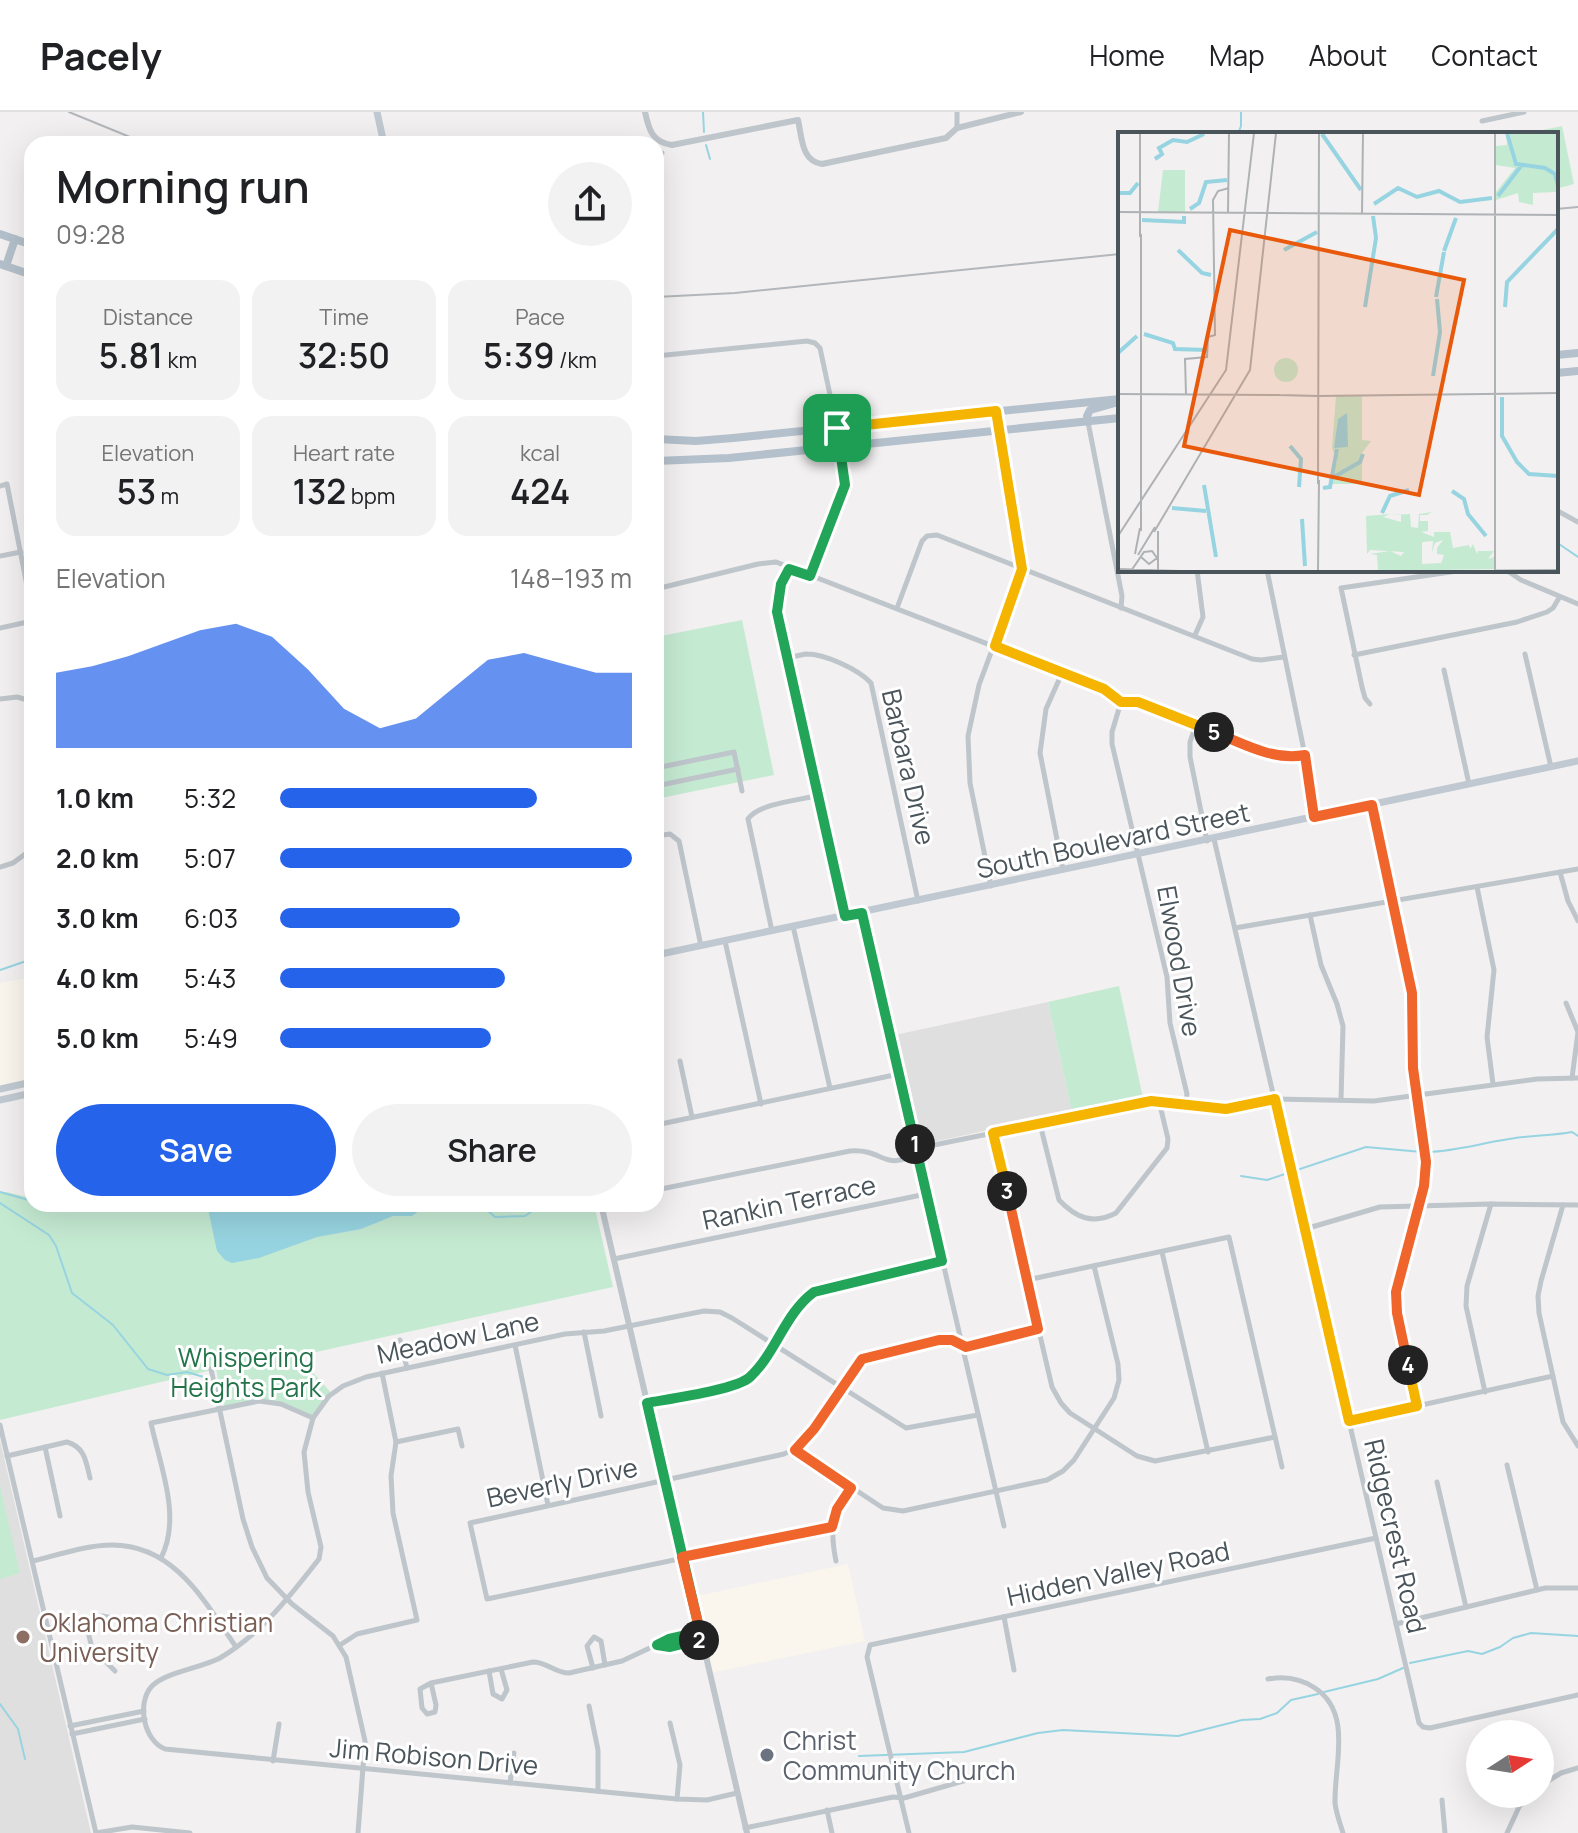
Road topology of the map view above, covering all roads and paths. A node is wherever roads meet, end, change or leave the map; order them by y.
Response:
1 (377, 112) edge
2 (645, 112) edge
3 (957, 112) edge
4 (1021, 112) edge
5 (1524, 112) edge
6 (798, 116) edge
7 (1482, 121) dead end
8 (957, 128) junction
9 (382, 136) edge
10 (653, 136) edge
11 (664, 142) edge
12 (0, 234) edge
13 (15, 239) junction
14 (24, 242) edge
15 (3, 265) edge
16 (24, 272) edge
17 (1578, 353) edge
18 (664, 355) edge
19 (1558, 355) edge
20 (1578, 371) edge
21 (1558, 373) edge
22 (1118, 400) edge
23 (1118, 401) edge
24 (996, 411) junction
25 (1118, 418) edge
26 (1088, 421) junction
27 (837, 428) junction
28 (997, 430) junction
29 (664, 439) edge
30 (840, 447) junction
31 (664, 461) edge
32 (4, 485) edge
33 (1558, 511) edge
34 (1578, 522) edge
35 (21, 552) junction
36 (0, 556) edge
37 (24, 568) edge
38 (789, 569) junction
39 (1022, 569) junction
40 (1197, 572) edge
41 (1267, 572) edge
42 (1450, 572) edge
43 (1509, 572) edge
44 (810, 576) junction
45 (664, 587) edge
46 (1559, 598) junction
47 (1578, 604) edge
48 (897, 608) junction
49 (1121, 608) junction
50 (24, 623) edge
51 (0, 628) edge
52 (1195, 635) junction
53 (995, 646) junction
54 (1525, 654) dead end
55 (1354, 655) junction
56 (1284, 657) junction
57 (787, 658) junction
58 (1444, 670) dead end
59 (1062, 673) junction
60 (24, 698) edge
61 (0, 699) edge
62 (1121, 702) junction
63 (1370, 704) dead end
64 (1196, 725) junction
65 (1305, 755) junction
66 (1578, 761) edge
67 (664, 766) edge
68 (1551, 767) junction
69 (738, 769) junction
70 (664, 784) edge
71 (1469, 784) junction
72 (742, 791) dead end
73 (820, 795) junction
74 (1372, 805) junction
75 (1314, 817) junction
76 (664, 835) edge
77 (1211, 840) junction
78 (24, 855) edge
79 (1138, 855) junction
80 (0, 867) edge
81 (1578, 869) edge
82 (1064, 871) junction
83 (1560, 872) junction
84 (991, 886) junction
85 (1477, 887) junction
86 (918, 901) junction
87 (1392, 901) junction
88 (862, 913) junction
89 (1310, 915) junction
90 (845, 916) junction
91 (1578, 921) edge
92 (793, 926) junction
93 (1235, 928) junction
94 (772, 931) junction
95 (725, 941) junction
96 (701, 946) junction
97 (664, 953) edge
98 (1566, 1003) dead end
99 (680, 1061) dead end
100 (899, 1074) junction
101 (1575, 1078) edge
102 (24, 1084) edge
103 (1493, 1084) junction
104 (830, 1088) junction
105 (0, 1089) edge
106 (24, 1095) edge
107 (1417, 1095) junction
108 (1275, 1099) junction
109 (0, 1100) edge
110 (1341, 1100) junction
111 (1159, 1101) junction
112 (761, 1104) junction
113 (1185, 1104) junction
114 (692, 1117) junction
115 (664, 1123) edge
116 (1040, 1124) junction
117 (993, 1133) junction
118 (917, 1153) junction
119 (664, 1188) edge
120 (926, 1194) junction
121 (1491, 1204) junction
122 (1563, 1205) junction
123 (1578, 1205) edge
124 (1418, 1206) junction
125 (603, 1212) edge
126 (1305, 1229) junction
127 (1162, 1252) junction
128 (614, 1259) junction
129 (942, 1261) junction
130 (1094, 1266) junction
131 (1027, 1280) junction
132 (629, 1326) junction
133 (1038, 1329) junction
134 (584, 1332) junction
135 (400, 1340) dead end
136 (961, 1343) junction
137 (774, 1344) junction
138 (515, 1345) junction
139 (407, 1368) junction
140 (211, 1369) dead end
141 (382, 1373) junction
142 (1553, 1376) junction
143 (844, 1386) junction
144 (1485, 1392) junction
145 (647, 1403) junction
146 (1417, 1406) junction
147 (220, 1408) junction
148 (978, 1415) junction
149 (601, 1416) dead end
150 (313, 1418) junction
151 (1349, 1421) junction
152 (0, 1425) edge
153 (1095, 1427) junction
154 (1275, 1437) junction
155 (396, 1442) junction
156 (462, 1446) dead end
157 (1578, 1446) edge
158 (45, 1447) junction
159 (795, 1450) junction
160 (1208, 1452) junction
161 (7, 1456) junction
162 (1507, 1465) dead end
163 (1282, 1467) dead end
164 (90, 1478) dead end
165 (665, 1480) junction
166 (1437, 1482) dead end
167 (851, 1488) junction
168 (996, 1492) junction
169 (548, 1505) junction
170 (60, 1516) dead end
171 (1004, 1526) dead end
172 (832, 1527) junction
173 (1376, 1538) junction
174 (682, 1557) junction
175 (161, 1558) junction
176 (33, 1561) junction
177 (836, 1561) dead end
178 (1578, 1588) edge
179 (1537, 1590) junction
180 (286, 1598) junction
181 (1466, 1607) junction
182 (1004, 1617) junction
183 (85, 1620) junction
184 (124, 1620) dead end
185 (1396, 1624) junction
186 (47, 1629) junction
187 (701, 1636) junction
188 (672, 1638) junction
189 (340, 1645) junction
190 (657, 1645) junction
191 (674, 1646) junction
192 (236, 1647) junction
193 (605, 1665) junction
194 (593, 1668) junction
195 (501, 1669) junction
196 (1014, 1670) dead end
197 (115, 1671) dead end
198 (489, 1671) junction
199 (1268, 1679) dead end
200 (431, 1683) junction
201 (1578, 1695) edge
202 (589, 1706) dead end
203 (144, 1711) junction
204 (145, 1719) junction
205 (670, 1723) dead end
206 (279, 1724) dead end
207 (70, 1726) junction
208 (72, 1734) junction
209 (514, 1753) dead end
210 (273, 1761) junction
211 (1578, 1768) edge
212 (364, 1769) junction
213 (977, 1777) dead end
214 (1554, 1777) edge
215 (510, 1783) junction
216 (598, 1791) junction
217 (737, 1793) junction
218 (901, 1798) junction
219 (677, 1799) junction
220 (1442, 1800) dead end
221 (1519, 1808) edge
222 (827, 1810) junction
223 (746, 1830) edge
224 (96, 1833) edge
225 (190, 1833) edge
226 (358, 1833) edge
227 (832, 1833) edge
228 (909, 1833) edge
229 (1343, 1833) edge
230 (1445, 1833) edge
231 (1507, 1833) edge

1 - 9 main road
2 - 10 street
3 - 8 street
4 - 8 street
5 - 7 street
6 - 8 street
6 - 11 street
12 - 13 main road
13 - 14 main road
13 - 15 main road
15 - 16 main road
17 - 19 main road
18 - 27 street
20 - 21 main road
22 - 24 main road
23 - 26 main road
24 - 27 main road
24 - 28 main road
25 - 26 main road
26 - 28 main road
26 - 49 street
27 - 29 main road
27 - 30 street
28 - 30 main road
28 - 39 street
30 - 31 main road
30 - 44 street
32 - 35 street
33 - 34 street
35 - 36 street
35 - 37 street
38 - 44 street
38 - 45 street
38 - 57 street
39 - 48 street
39 - 49 street
39 - 53 street
40 - 52 street
41 - 56 street
42 - 55 street
43 - 46 street
44 - 48 street
46 - 47 street
46 - 55 street
48 - 53 street
49 - 52 street
50 - 51 street
52 - 56 street
53 - 59 street
53 - 84 street
54 - 68 street
55 - 63 street
56 - 65 street
57 - 73 street
57 - 86 street, Barbara Drive
58 - 71 street
59 - 62 street
59 - 82 street
60 - 61 street
62 - 64 street
62 - 79 street, Elwood Drive
64 - 65 street
64 - 77 street, Ridgecrest Road
65 - 75 street
66 - 68 main road, South Boulevard Street
67 - 69 street
68 - 71 main road, South Boulevard Street
69 - 70 street
69 - 72 street
71 - 74 main road, South Boulevard Street
73 - 90 street
73 - 94 street
74 - 75 main road, South Boulevard Street
74 - 87 street
75 - 77 main road, South Boulevard Street
76 - 96 street
77 - 79 main road, South Boulevard Street
77 - 93 street, Ridgecrest Road
78 - 80 street
79 - 82 main road, South Boulevard Street
79 - 113 street, Elwood Drive
81 - 83 street
82 - 84 main road, South Boulevard Street
83 - 85 street
83 - 91 street
84 - 86 main road, South Boulevard Street
85 - 87 street
85 - 103 street
86 - 88 main road, South Boulevard Street
87 - 89 street
87 - 107 street
88 - 90 main road, South Boulevard Street
88 - 100 street
89 - 93 street
89 - 110 street
90 - 92 main road, South Boulevard Street
92 - 94 main road, South Boulevard Street
92 - 104 street
93 - 108 street, Ridgecrest Road
94 - 95 main road, South Boulevard Street
95 - 96 main road, South Boulevard Street
95 - 112 street
96 - 97 main road, South Boulevard Street
98 - 101 street
99 - 114 street
100 - 104 street
100 - 118 street
101 - 103 street
102 - 105 main road
103 - 107 street
104 - 112 street
106 - 109 main road
107 - 110 street
107 - 124 street
108 - 110 street
108 - 113 street
108 - 126 street, Ridgecrest Road
111 - 113 street
111 - 116 street
111 - 116 street
112 - 114 street
114 - 115 street
116 - 117 street
117 - 118 street
117 - 131 street
118 - 119 street
118 - 120 street
120 - 128 street, Rankin Terrace
120 - 129 street
121 - 122 street
121 - 124 street
121 - 144 street
122 - 123 street
122 - 142 street
124 - 126 street
124 - 146 street
125 - 128 street
126 - 151 street, Ridgecrest Road
127 - 130 street
127 - 154 street
127 - 160 street
128 - 132 street
129 - 136 street
129 - 137 street
130 - 131 street
130 - 153 street
131 - 133 street
132 - 134 street, Meadow Lane
132 - 137 street, Meadow Lane
132 - 145 street
133 - 136 street
133 - 153 street
134 - 138 street, Meadow Lane
134 - 149 street
135 - 139 street
136 - 143 street
136 - 148 street
137 - 143 street, Meadow Lane
137 - 145 street
138 - 139 street, Meadow Lane
138 - 169 street
139 - 141 street, Meadow Lane
140 - 147 street
141 - 150 street, Meadow Lane
141 - 155 street
142 - 144 street
142 - 157 street
143 - 148 street, Meadow Lane
143 - 159 street
144 - 146 street
145 - 165 street
146 - 151 street
147 - 150 street
147 - 175 street
147 - 180 street
148 - 168 street
150 - 180 street
151 - 173 street, Ridgecrest Road
152 - 161 street
153 - 160 street
153 - 168 street
154 - 160 street
154 - 163 street
155 - 156 street
155 - 189 street
158 - 161 street
158 - 164 street
158 - 170 street
159 - 165 street, Beverly Drive
159 - 167 street
161 - 176 street
162 - 179 street
165 - 169 street, Beverly Drive
165 - 174 street
166 - 181 street
167 - 168 street
167 - 172 street
168 - 171 street
169 - 174 street, Beverly Drive
172 - 174 street
172 - 177 street
173 - 182 street, Hidden Valley Road
173 - 185 street, Ridgecrest Road
174 - 187 street
175 - 176 street
175 - 192 street
176 - 186 street
178 - 179 street
179 - 181 street
180 - 189 street
180 - 192 street
181 - 185 street
182 - 196 street
182 - 218 street, Hidden Valley Road
183 - 184 street
183 - 186 street
183 - 197 street
185 - 201 street, Ridgecrest Road
186 - 207 street
187 - 188 street
187 - 191 street
187 - 217 street
188 - 190 street
188 - 191 street
189 - 212 street
190 - 191 street
190 - 193 street
192 - 203 street
193 - 194 street
193 - 194 street
194 - 195 street
195 - 198 street
195 - 198 street
198 - 200 street
199 - 229 street
200 - 200 street
202 - 216 street
203 - 204 street, Jim Robison Drive
203 - 207 street
204 - 208 street
204 - 210 street, Jim Robison Drive
205 - 219 street
206 - 210 street
207 - 208 street
208 - 224 street
209 - 215 street
210 - 212 street, Jim Robison Drive
211 - 214 street
212 - 215 street, Jim Robison Drive
212 - 226 street
213 - 218 street
215 - 216 street, Jim Robison Drive
216 - 219 street, Jim Robison Drive
217 - 219 street, Jim Robison Drive
217 - 223 street
218 - 222 street
218 - 228 street
220 - 230 street
221 - 231 street
222 - 223 street
222 - 227 street
224 - 225 street

